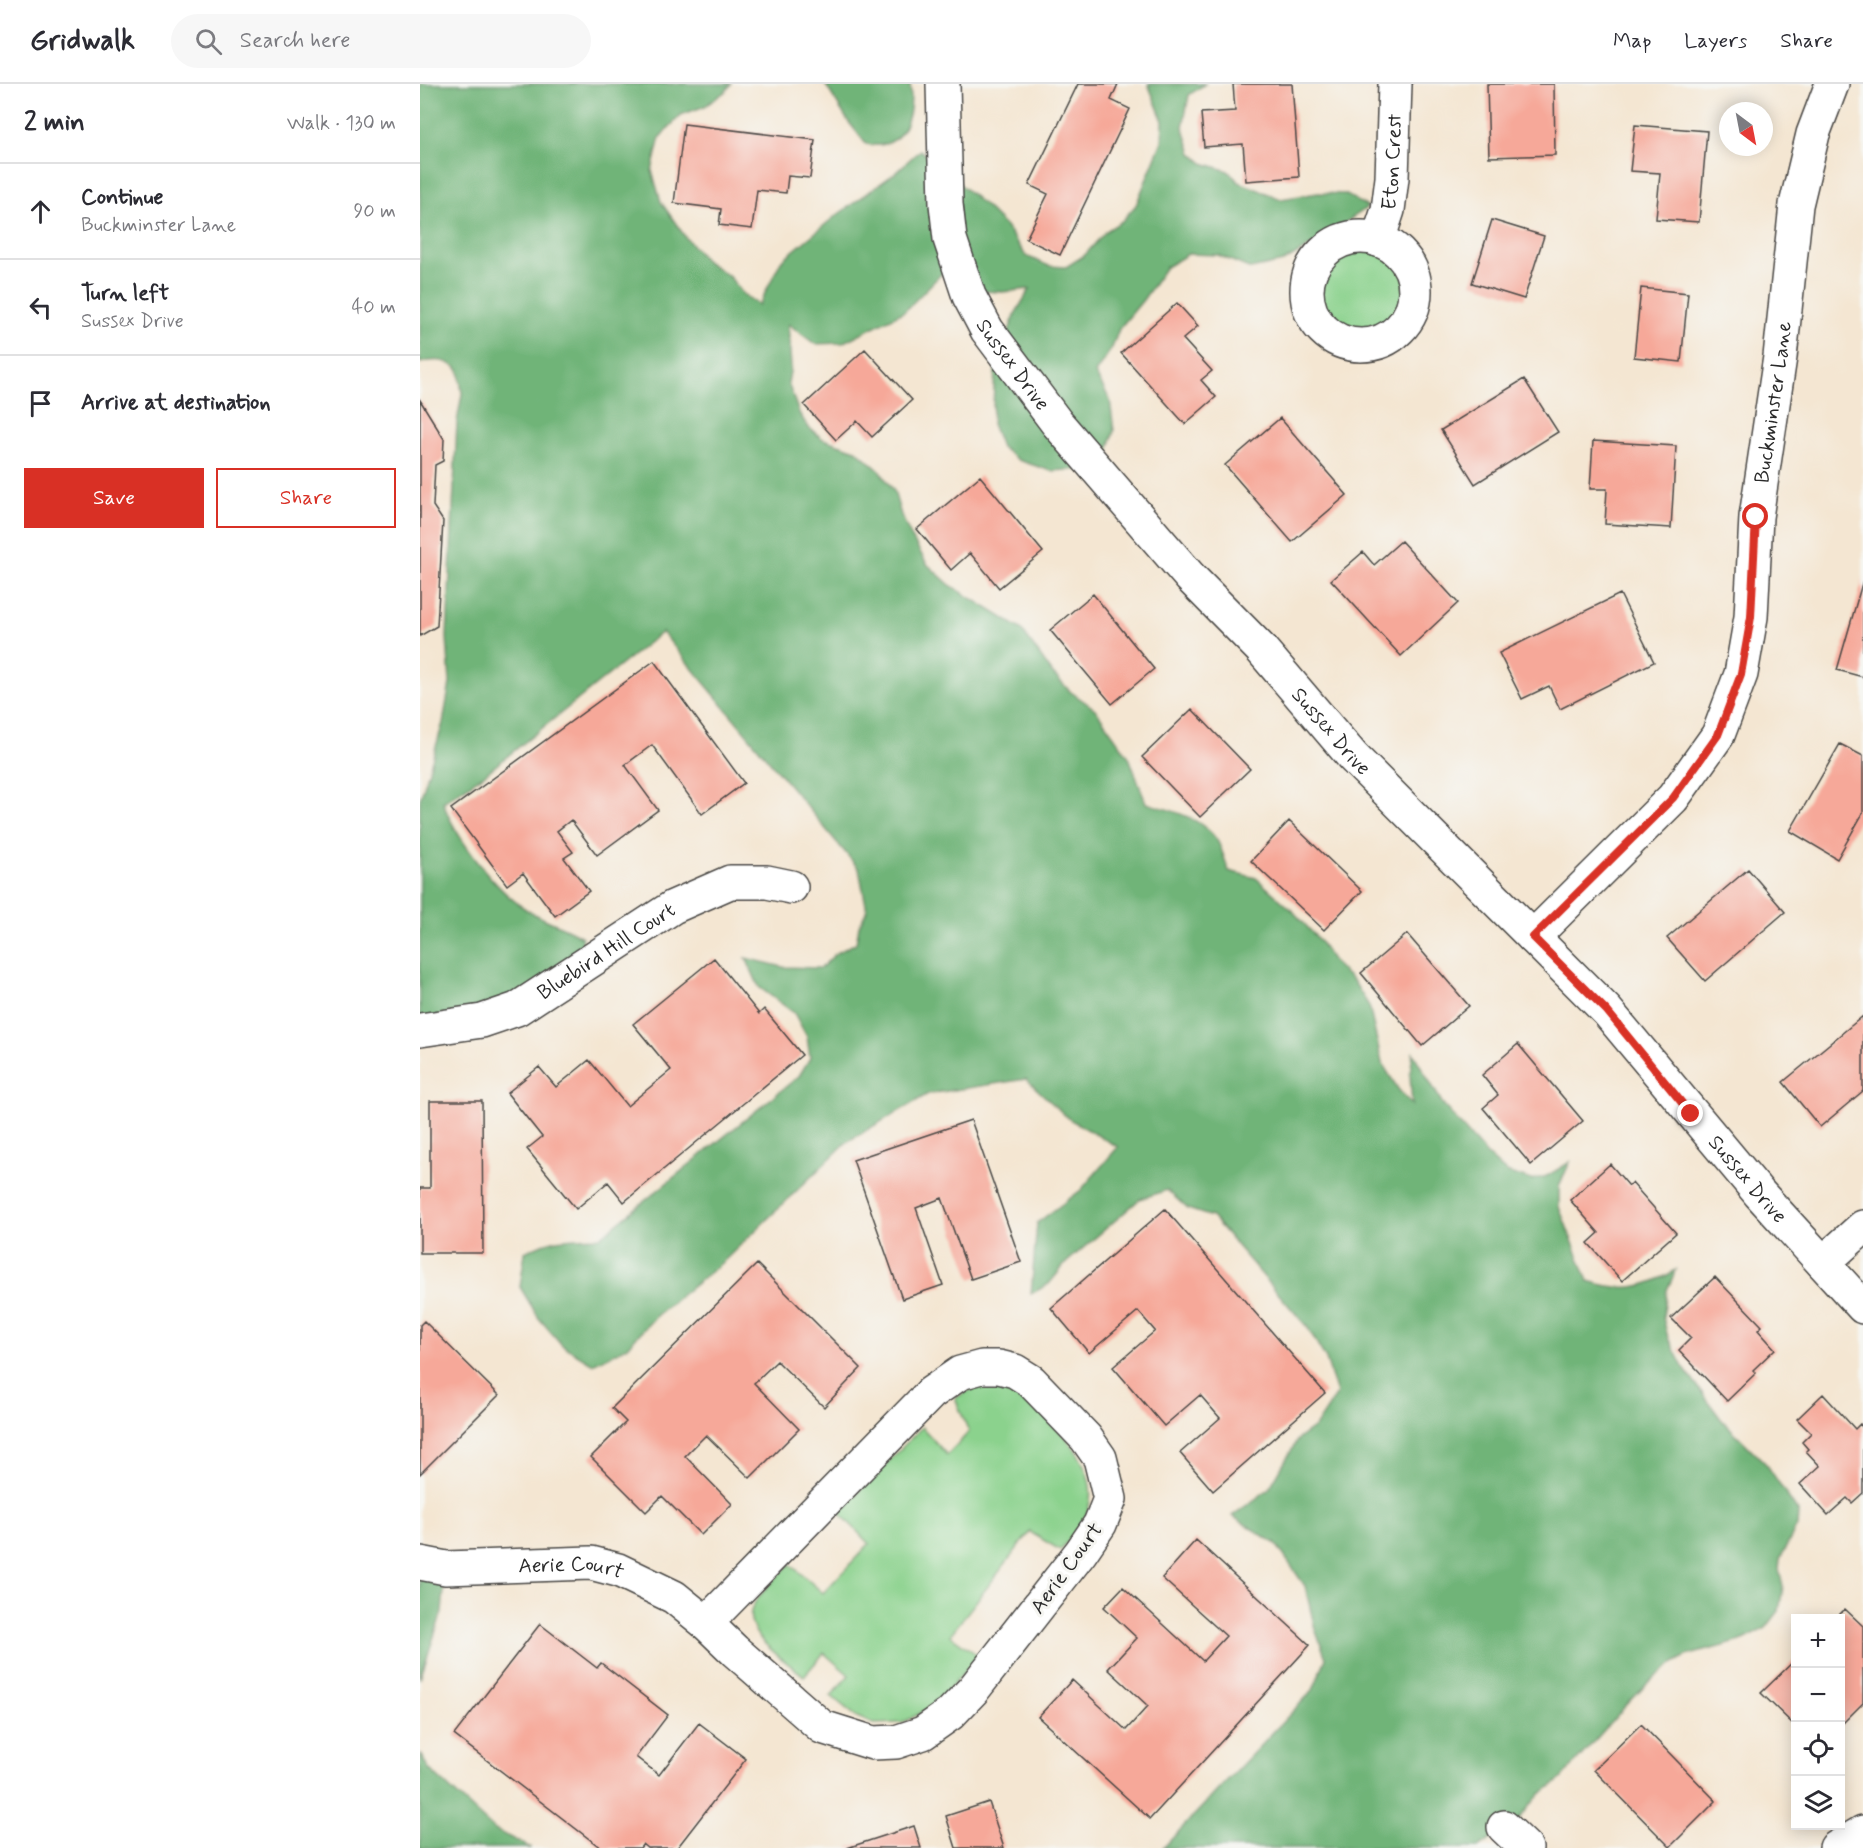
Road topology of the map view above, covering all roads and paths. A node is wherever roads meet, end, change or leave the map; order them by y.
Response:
1 (943, 84) edge
2 (1395, 84) edge
3 (1832, 84) edge
4 (1378, 240) dead end
5 (791, 887) dead end
6 (1533, 937) junction
7 (420, 1030) edge
8 (1863, 1227) edge
9 (1823, 1263) junction
10 (1863, 1307) edge
11 (420, 1563) edge
12 (706, 1623) junction
13 (1863, 1832) edge
14 (1836, 1848) edge

1 - 6 street, Sussex Drive
2 - 4 street, Eton Crest
3 - 6 street, Buckminster Lane
5 - 7 street, Bluebird Hill Court
6 - 9 street, Sussex Drive
8 - 9 street
9 - 10 street, Sussex Drive
11 - 12 street, Aerie Court
12 - 12 street, Aerie Court
13 - 14 street

